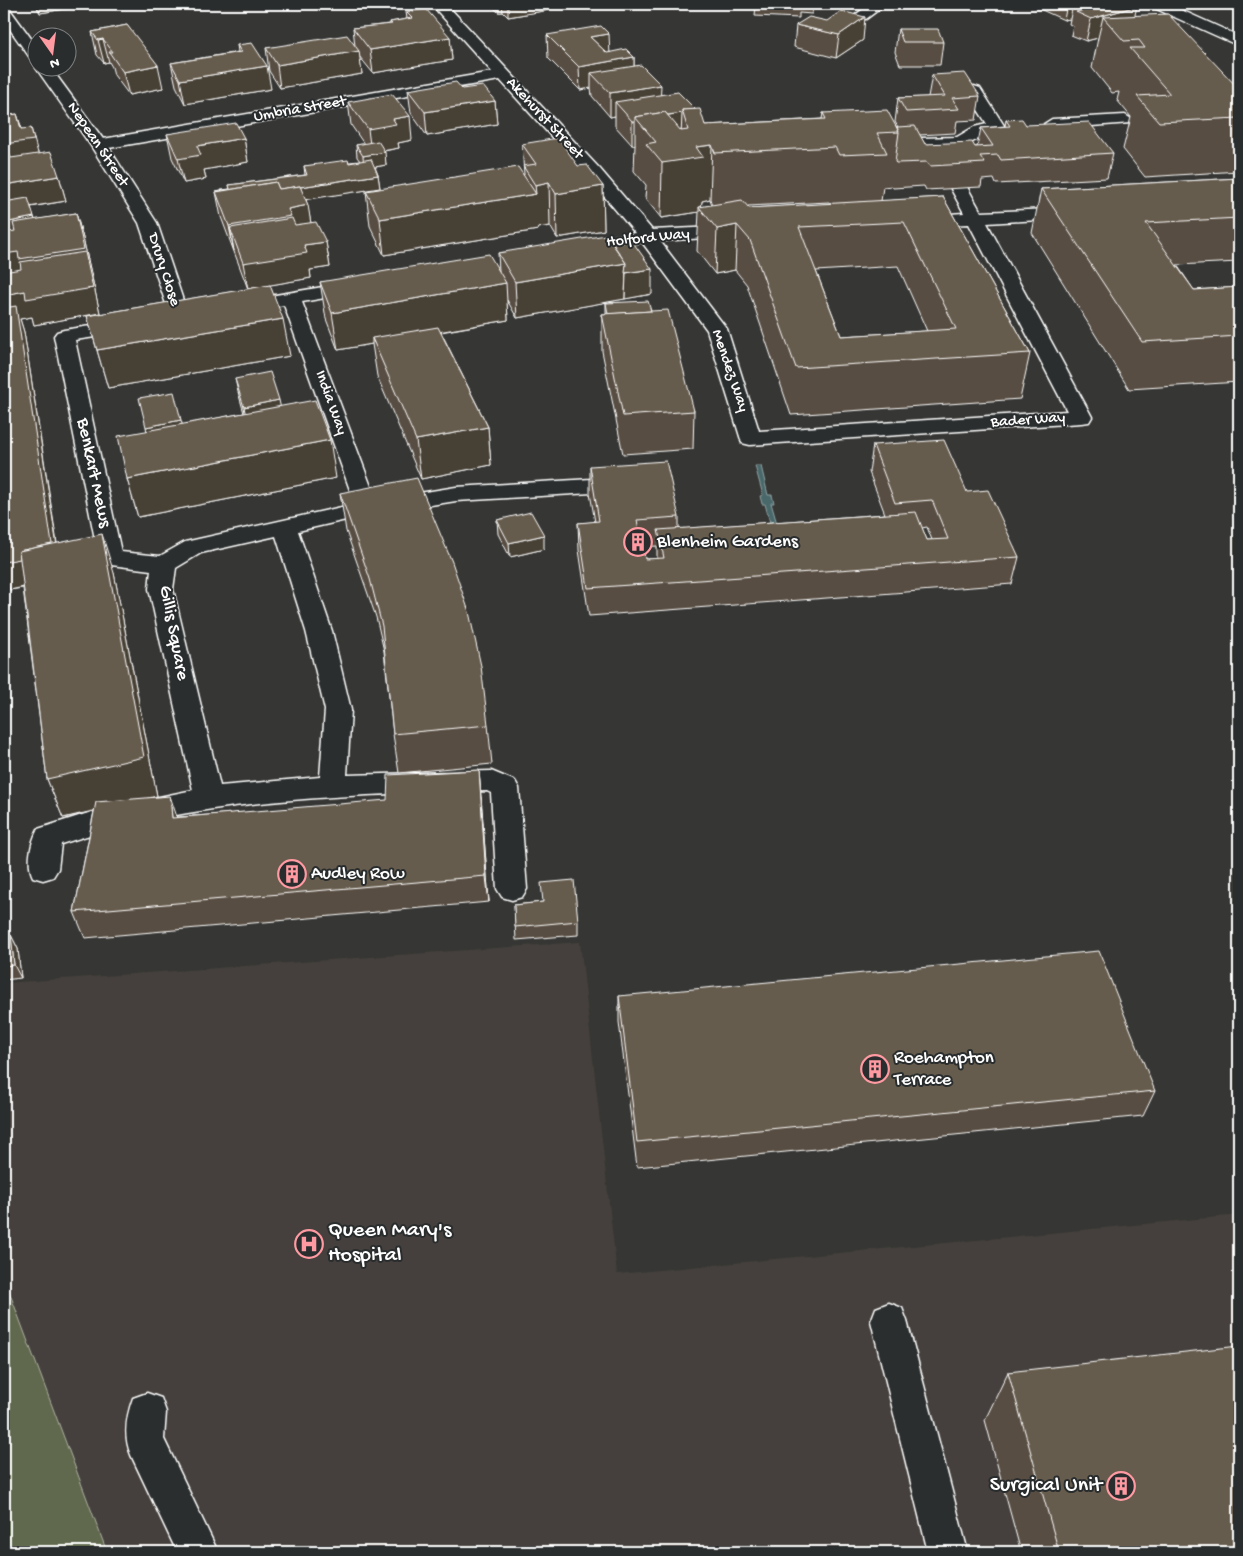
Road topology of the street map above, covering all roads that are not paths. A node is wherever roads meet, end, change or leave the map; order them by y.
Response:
1 (438, 4) edge
2 (879, 4) edge
3 (1157, 4) edge
4 (4, 11) edge
5 (861, 16) edge
6 (1239, 42) edge
7 (28, 45) edge
8 (502, 75) junction
9 (51, 78) edge
10 (974, 91) edge
11 (1126, 120) dead end
12 (1037, 125) edge
13 (1017, 126) edge
14 (997, 127) junction
15 (959, 142) junction
16 (98, 145) junction
17 (872, 145) edge
18 (948, 166) edge
19 (960, 189) edge
20 (1093, 212) edge
21 (976, 218) junction
22 (906, 222) edge
23 (148, 223) joint
24 (757, 230) edge
25 (647, 236) junction
26 (561, 251) edge
27 (378, 284) edge
28 (291, 299) junction
29 (224, 310) edge
30 (64, 336) joint
31 (750, 438) joint
32 (639, 483) edge
33 (368, 508) junction
34 (285, 528) junction
35 (164, 564) junction
36 (333, 785) junction
37 (209, 797) junction
38 (43, 869) dead end
39 (512, 889) dead end
40 (889, 1321) dead end
41 (147, 1412) dead end
42 (198, 1552) edge
43 (948, 1552) edge

1 - 8 main road, Akehurst Street
2 - 5 main road
3 - 6 main road
4 - 7 main road
8 - 16 main road, Umbria Street
8 - 25 main road, Akehurst Street
9 - 16 main road, Nepean Street
10 - 14 main road
11 - 12 main road
13 - 14 main road
14 - 15 main road
15 - 17 main road
15 - 18 main road
16 - 23 main road, Nepean Street
19 - 21 main road
20 - 21 main road
21 - 22 main road
21 - 31 main road, Bader Way
23 - 30 main road, Drury Close
24 - 25 main road, Holford Way
25 - 26 main road, Holford Way
25 - 31 main road, Mendez Way
27 - 28 main road
28 - 29 main road
28 - 33 main road, India Way
30 - 35 main road, Benkart Mews
32 - 33 main road, Gillis Square
33 - 34 main road, Gillis Square
34 - 35 main road, Gillis Square
34 - 36 main road
35 - 37 main road, Gillis Square
36 - 37 main road
36 - 39 main road
37 - 38 main road
40 - 43 main road
41 - 42 main road

